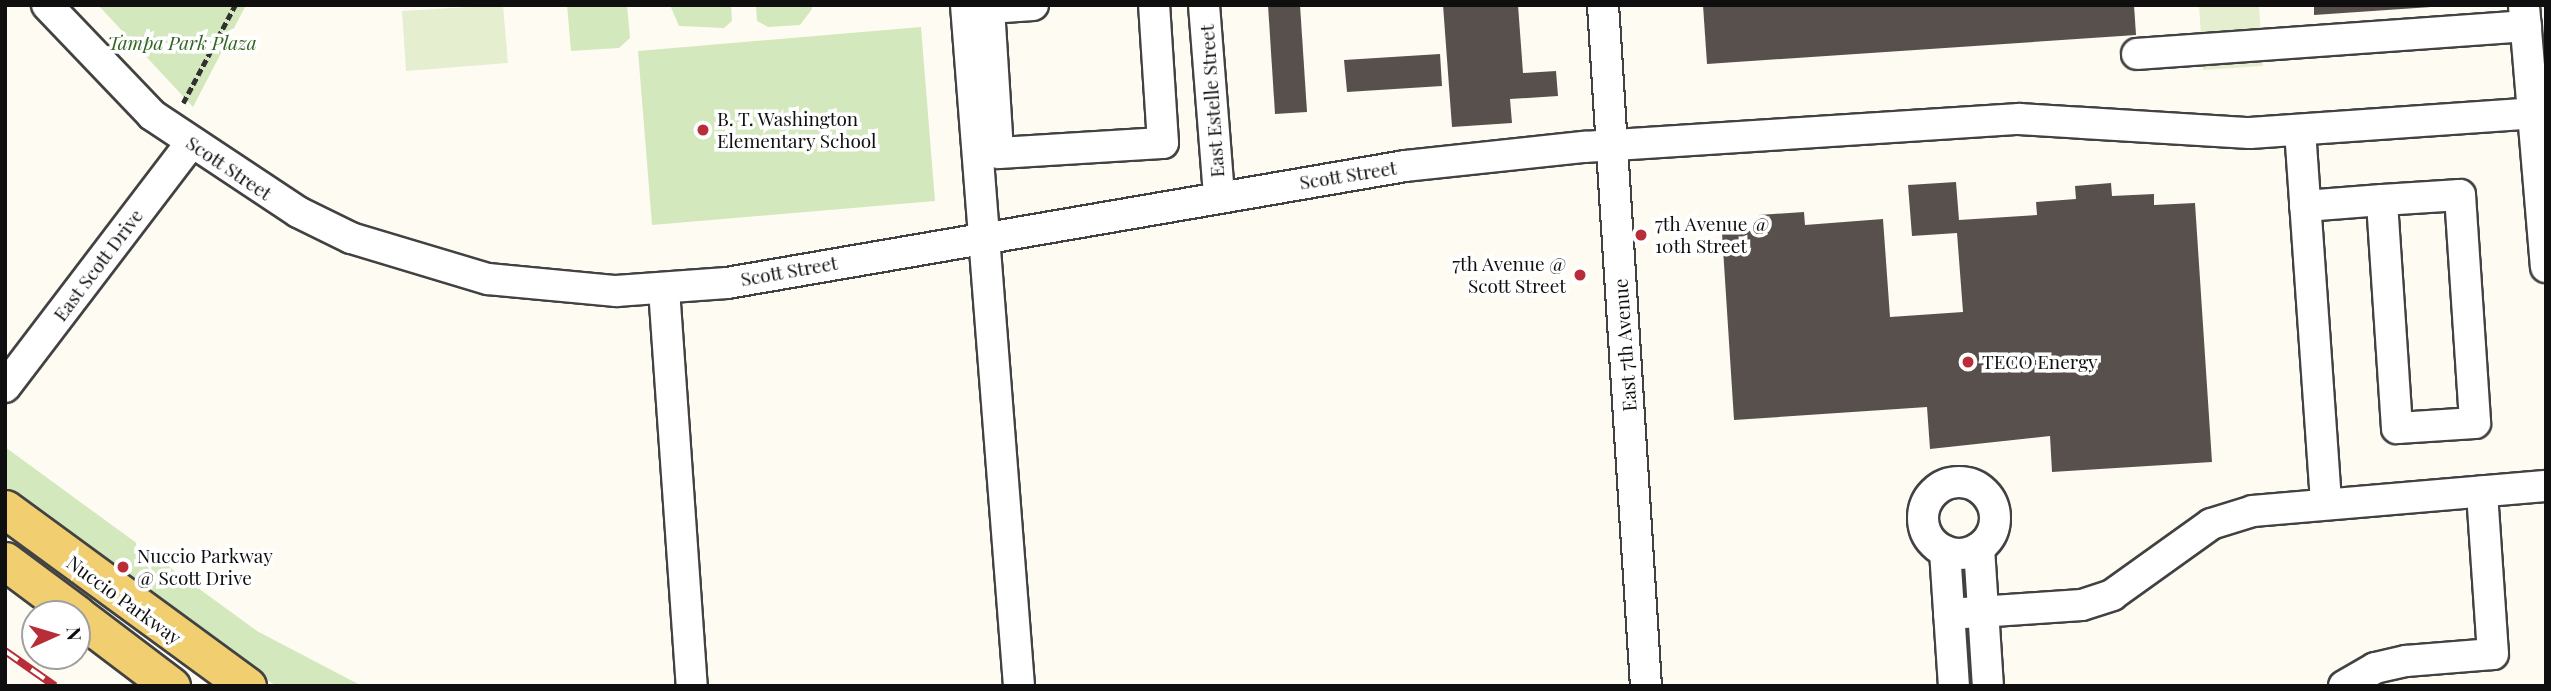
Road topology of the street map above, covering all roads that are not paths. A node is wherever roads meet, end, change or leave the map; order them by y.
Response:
1 (47, 5) edge
2 (966, 5) edge
3 (1033, 5) edge
4 (1154, 5) edge
5 (1204, 5) edge
6 (1603, 5) edge
7 (2525, 16) edge
8 (2137, 54) dead end
9 (2533, 113) junction
10 (2300, 130) junction
11 (191, 143) junction
12 (1612, 145) junction
13 (1219, 196) junction
14 (2382, 200) junction
15 (2305, 206) junction
16 (2544, 229) edge
17 (980, 238) junction
18 (2546, 267) edge
19 (664, 289) junction
20 (5, 387) edge
21 (2546, 486) edge
22 (2482, 491) junction
23 (2326, 503) junction
24 (5, 509) edge
25 (1979, 548) junction
26 (1945, 551) junction
27 (5, 561) edge
28 (56, 600) edge
29 (1984, 612) junction
30 (1949, 614) junction
31 (91, 626) edge
32 (172, 686) edge
33 (247, 686) edge
34 (692, 686) edge
35 (1019, 686) edge
36 (1646, 686) edge
37 (1954, 686) edge
38 (1988, 686) edge
39 (2344, 686) edge

1 - 11 street, Scott Street
2 - 17 street
3 - 4 street
5 - 13 street, East Estelle Street
6 - 12 street, East 7th Avenue
7 - 8 street
7 - 9 street
9 - 10 street, Scott Street
9 - 16 street
10 - 12 street, Scott Street
10 - 15 street
11 - 19 street, Scott Street
11 - 20 street, East Scott Drive
12 - 13 street, Scott Street
12 - 36 street, East 7th Avenue
13 - 17 street, Scott Street
14 - 14 street
14 - 15 street
15 - 23 street
16 - 18 street
17 - 19 street, Scott Street
17 - 35 street
19 - 34 street
21 - 22 street
22 - 23 street
22 - 39 street
23 - 29 street
24 - 33 main road, Nuccio Parkway
25 - 26 street
25 - 26 street
25 - 29 street
26 - 30 street
27 - 28 main road, Nuccio Parkway
29 - 30 street
29 - 38 street
30 - 37 street
31 - 32 main road, Nuccio Parkway

